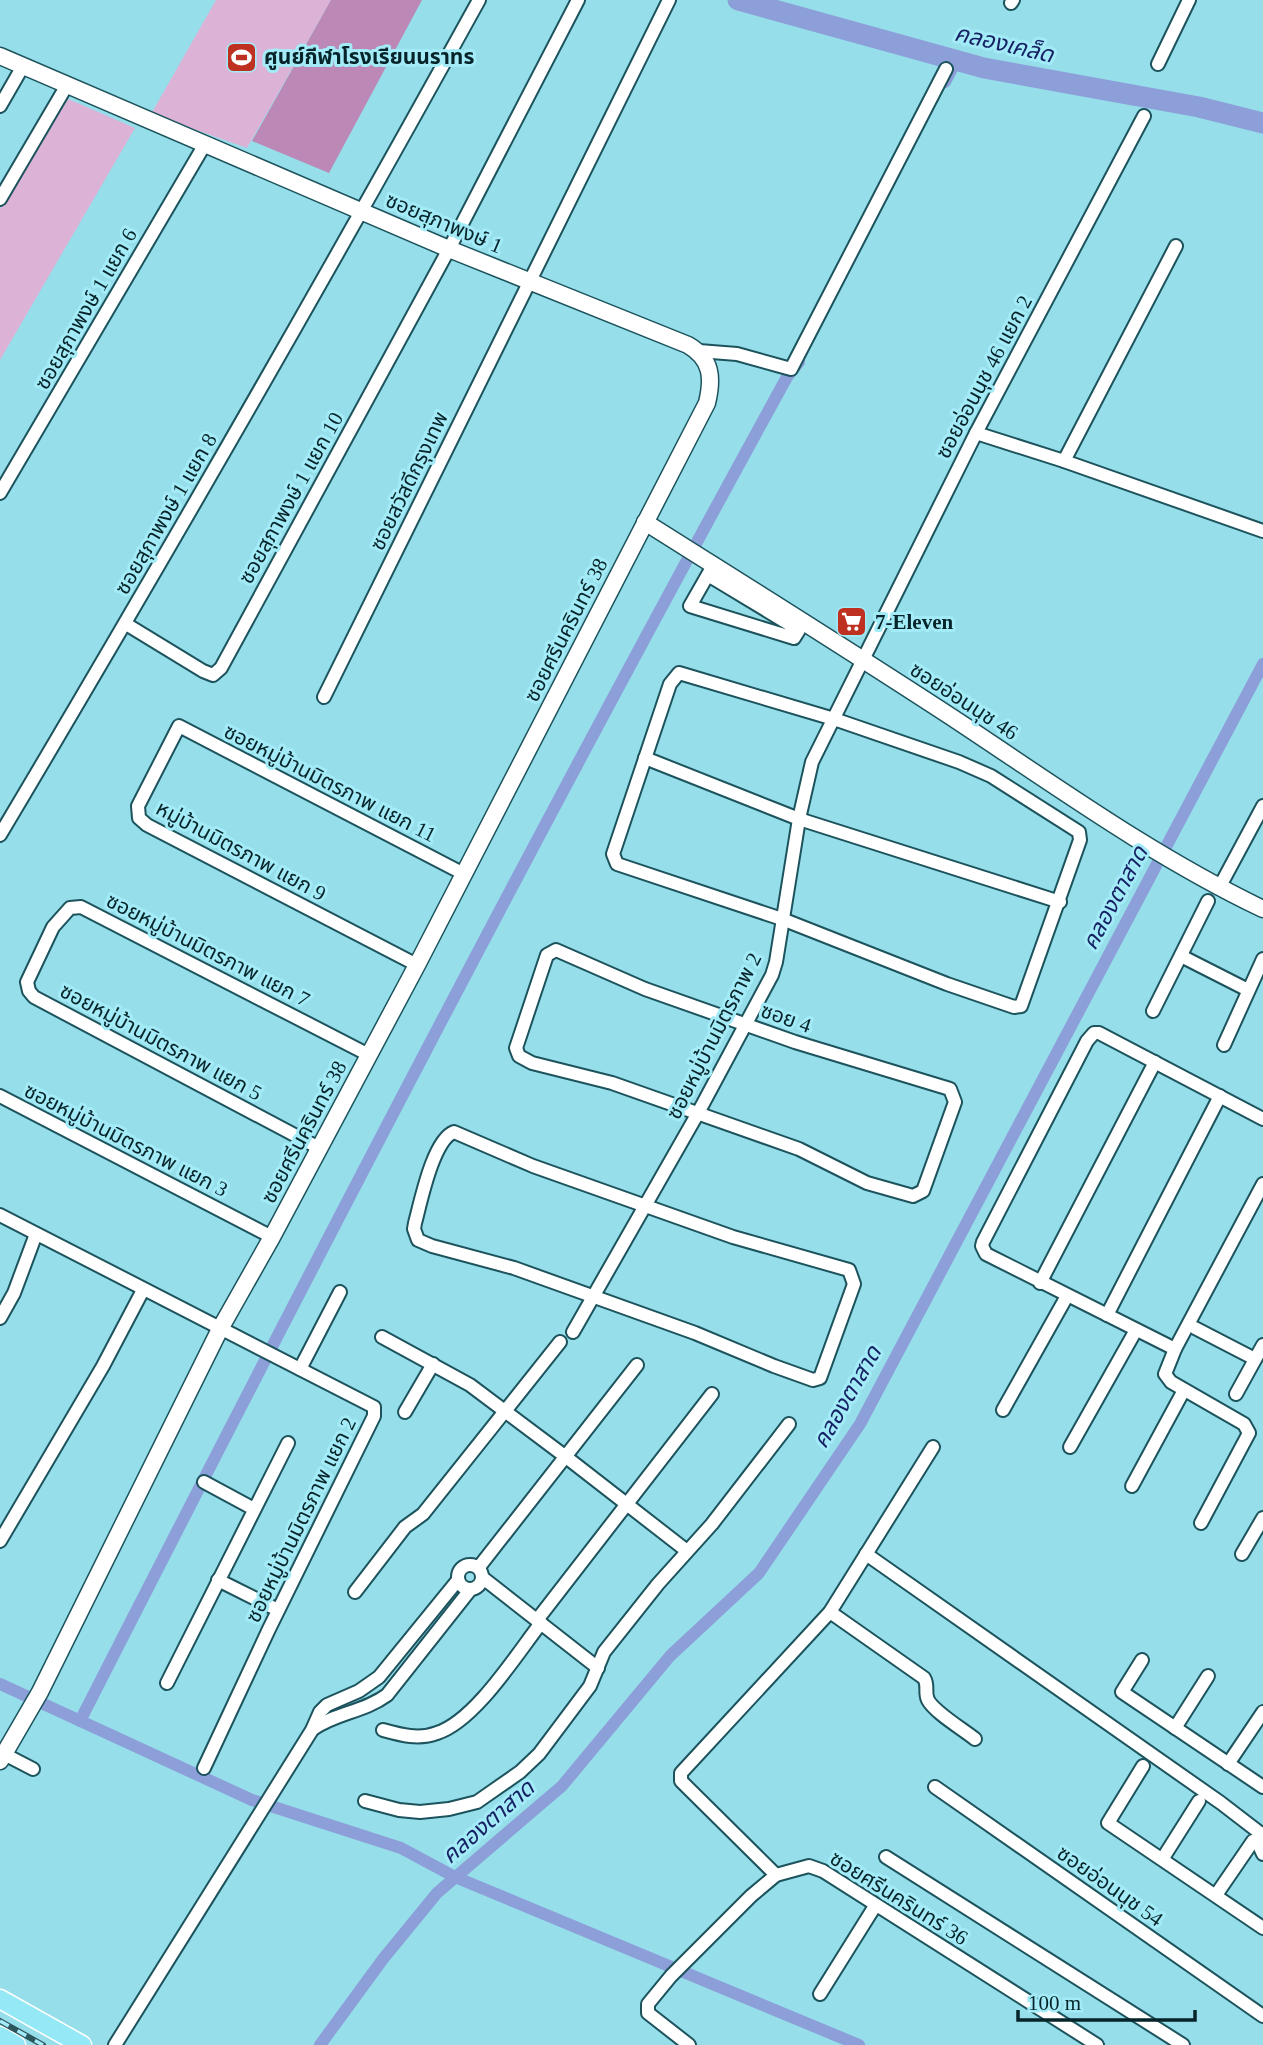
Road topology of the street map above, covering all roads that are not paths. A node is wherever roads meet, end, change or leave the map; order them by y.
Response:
1 (479, 0) edge
2 (578, 0) edge
3 (668, 0) edge
4 (1189, 0) edge
5 (0, 55) edge
6 (1158, 64) dead end
7 (23, 66) junction
8 (946, 69) dead end
9 (67, 85) junction
10 (0, 106) edge
11 (1144, 116) dead end
12 (205, 144) junction
13 (0, 200) edge
14 (362, 211) junction
15 (1176, 246) dead end
16 (449, 249) junction
17 (528, 282) junction
18 (699, 351) junction
19 (976, 433) junction
20 (1064, 461) junction
21 (0, 494) edge
22 (645, 523) junction
23 (1263, 531) edge
24 (709, 566) junction
25 (126, 624) junction
26 (862, 658) junction
27 (324, 697) dead end
28 (834, 719) junction
29 (179, 726) joint
30 (645, 758) junction
31 (1263, 806) edge
32 (799, 819) junction
33 (0, 835) edge
34 (464, 874) junction
35 (1213, 894) junction
36 (1059, 902) junction
37 (1263, 909) edge
38 (782, 919) junction
39 (44, 946) joint
40 (1181, 956) junction
41 (1263, 959) edge
42 (417, 965) junction
43 (1260, 975) edge
44 (1248, 990) junction
45 (1153, 1011) dead end
46 (746, 1024) junction
47 (1224, 1045) dead end
48 (369, 1055) junction
49 (1155, 1062) junction
50 (0, 1096) edge
51 (1220, 1096) junction
52 (698, 1113) junction
53 (1263, 1119) edge
54 (319, 1148) junction
55 (1263, 1184) edge
56 (645, 1205) junction
57 (0, 1215) edge
58 (36, 1234) junction
59 (272, 1237) junction
60 (1040, 1283) junction
61 (144, 1290) junction
62 (340, 1292) dead end
63 (1067, 1296) junction
64 (593, 1297) junction
65 (1107, 1315) junction
66 (0, 1318) edge
67 (1195, 1328) dead end
68 (220, 1329) junction
69 (1136, 1330) junction
70 (573, 1332) dead end
71 (382, 1337) dead end
72 (560, 1342) dead end
73 (1263, 1345) edge
74 (1175, 1349) junction
75 (1255, 1359) junction
76 (433, 1364) junction
77 (637, 1365) dead end
78 (300, 1369) junction
79 (1184, 1390) junction
80 (712, 1394) dead end
81 (1236, 1394) dead end
82 (1003, 1410) dead end
83 (503, 1411) junction
84 (405, 1412) dead end
85 (789, 1424) dead end
86 (288, 1443) dead end
87 (933, 1447) dead end
88 (1070, 1447) dead end
89 (566, 1457) junction
90 (204, 1482) dead end
91 (1132, 1486) dead end
92 (627, 1504) junction
93 (254, 1509) junction
94 (1200, 1523) dead end
95 (1261, 1526) edge
96 (0, 1541) edge
97 (688, 1551) junction
98 (866, 1554) junction
99 (1242, 1554) dead end
100 (481, 1573) junction
101 (218, 1580) junction
102 (458, 1580) junction
103 (470, 1590) junction
104 (355, 1592) dead end
105 (278, 1610) junction
106 (830, 1612) junction
107 (539, 1622) junction
108 (1142, 1660) dead end
109 (597, 1668) junction
110 (1208, 1676) dead end
111 (167, 1684) dead end
112 (1263, 1712) edge
113 (1175, 1728) junction
114 (312, 1730) junction
115 (383, 1730) dead end
116 (975, 1739) dead end
117 (2, 1757) edge
118 (1228, 1764) junction
119 (1143, 1766) dead end
120 (204, 1768) dead end
121 (33, 1769) dead end
122 (935, 1787) dead end
123 (1263, 1787) edge
124 (365, 1801) dead end
125 (1199, 1801) dead end
126 (1261, 1835) edge
127 (1263, 1853) edge
128 (886, 1857) dead end
129 (1163, 1858) junction
130 (776, 1875) junction
131 (1216, 1895) junction
132 (875, 1906) junction
133 (1263, 1928) edge
134 (820, 1994) dead end
135 (0, 1999) edge
136 (1263, 2016) edge
137 (82, 2045) edge
138 (115, 2045) edge
139 (689, 2045) edge
140 (1097, 2045) edge
141 (1183, 2045) edge

1 - 14 street, ซอยสุภาพงษ์ 1 แยก 8
2 - 16 street
3 - 17 street, ซอยสวัสดีกรุงเทพ
4 - 6 street
5 - 7 street, ซอยสุภาพงษ์ 1
7 - 9 street, ซอยสุภาพงษ์ 1
7 - 10 street
8 - 18 street
9 - 12 street, ซอยสุภาพงษ์ 1
9 - 13 street
11 - 19 street, ซอยอ่อนนุช 46 แยก 2
12 - 14 street, ซอยสุภาพงษ์ 1
12 - 21 street, ซอยสุภาพงษ์ 1 แยก 6
14 - 16 street, ซอยสุภาพงษ์ 1
14 - 25 street, ซอยสุภาพงษ์ 1 แยก 8
15 - 20 street
16 - 17 street, ซอยสุภาพงษ์ 1
16 - 25 street, ซอยสุภาพงษ์ 1 แยก 10
17 - 18 street, ซอยสุภาพงษ์ 1
17 - 27 street, ซอยสวัสดีกรุงเทพ
18 - 22 street
19 - 20 street
19 - 26 street, ซอยอ่อนนุช 46 แยก 2
20 - 23 street
22 - 24 street, ซอยอ่อนนุช 46
22 - 34 street, ซอยศรีนครินทร์ 38
24 - 24 street
24 - 26 street, ซอยอ่อนนุช 46
25 - 33 street, ซอยสุภาพงษ์ 1 แยก 8
26 - 28 street, ซอยหมู่บ้านมิตรภาพ 2
26 - 35 street, ซอยอ่อนนุช 46
28 - 30 street
28 - 32 street, ซอยหมู่บ้านมิตรภาพ 2
28 - 36 street
29 - 34 street, ซอยหมู่บ้านมิตรภาพ แยก 11
29 - 42 street, หมู่บ้านมิตรภาพ แยก 9
30 - 32 street
30 - 38 street
31 - 35 street
32 - 36 street
32 - 38 street, ซอยหมู่บ้านมิตรภาพ 2
34 - 42 street, ซอยศรีนครินทร์ 38
35 - 37 street, ซอยอ่อนนุช 46
35 - 40 street
36 - 38 street
38 - 46 street, ซอยหมู่บ้านมิตรภาพ 2
39 - 48 street, ซอยหมู่บ้านมิตรภาพ แยก 7
39 - 54 street, ซอยหมู่บ้านมิตรภาพ แยก 5
40 - 44 street
40 - 45 street
41 - 43 street
42 - 48 street, ซอยศรีนครินทร์ 38
43 - 44 street
44 - 47 street
46 - 52 street, ซอยหมู่บ้านมิตรภาพ 2
46 - 52 street, ซอย 4
46 - 52 street, ซอย 4
48 - 54 street, ซอยศรีนครินทร์ 38
49 - 51 street
49 - 60 street
49 - 60 street
50 - 59 street, ซอยหมู่บ้านมิตรภาพ แยก 3
51 - 53 street
51 - 65 street
52 - 56 street, ซอยหมู่บ้านมิตรภาพ 2
54 - 59 street, ซอยศรีนครินทร์ 38
55 - 74 street
56 - 64 street, ซอยหมู่บ้านมิตรภาพ 2
56 - 64 street
56 - 64 street
57 - 58 street, ซอยหมู่บ้านมิตรภาพ แยก 2
58 - 61 street, ซอยหมู่บ้านมิตรภาพ แยก 2
58 - 66 street
59 - 68 street, ซอยศรีนครินทร์ 38
60 - 63 street
61 - 68 street, ซอยหมู่บ้านมิตรภาพ แยก 2
61 - 96 street
62 - 78 street
63 - 65 street
63 - 82 street
64 - 70 street, ซอยหมู่บ้านมิตรภาพ 2
65 - 69 street
67 - 75 street
68 - 78 street, ซอยหมู่บ้านมิตรภาพ แยก 2
68 - 117 street, ซอยศรีนครินทร์ 38
69 - 74 street
69 - 88 street
71 - 76 street
72 - 83 street
73 - 75 street
74 - 79 street
75 - 81 street
76 - 83 street
76 - 84 street
77 - 89 street
78 - 105 street, ซอยหมู่บ้านมิตรภาพ แยก 2
79 - 91 street
79 - 94 street
80 - 92 street
83 - 89 street
83 - 104 street
85 - 97 street
86 - 93 street
87 - 98 street
89 - 92 street
89 - 100 street
90 - 93 street
92 - 97 street
92 - 107 street
93 - 101 street
95 - 99 street
97 - 109 street
98 - 106 street
98 - 126 street
100 - 102 street
100 - 103 street
100 - 107 street
101 - 105 street
101 - 111 street
102 - 103 street
102 - 114 street
103 - 114 street
105 - 120 street, ซอยหมู่บ้านมิตรภาพ แยก 2
106 - 116 street
106 - 130 street
107 - 109 street
107 - 115 street
108 - 113 street
109 - 124 street
110 - 113 street
112 - 118 street
113 - 118 street
114 - 138 street
117 - 121 street
118 - 123 street
119 - 129 street
122 - 136 street, ซอยอ่อนนุช 54
125 - 129 street
126 - 127 street
126 - 131 street
128 - 141 street
129 - 131 street
130 - 132 street, ซอยศรีนครินทร์ 36
130 - 139 street, ซอยศรีนครินทร์ 36
131 - 133 street
132 - 134 street
132 - 140 street, ซอยศรีนครินทร์ 36
135 - 137 main road

